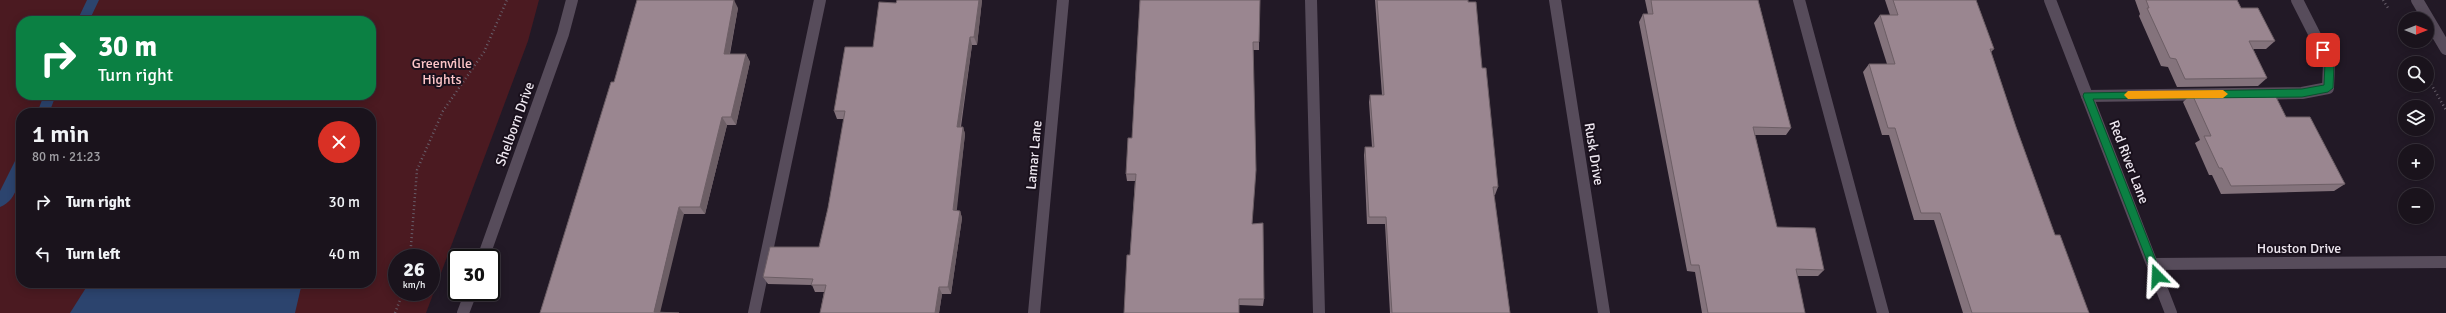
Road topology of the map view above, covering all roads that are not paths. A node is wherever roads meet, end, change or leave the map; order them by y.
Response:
1 (572, 0) edge
2 (820, 0) edge
3 (1063, 0) edge
4 (1311, 0) edge
5 (1555, 0) edge
6 (1799, 0) edge
7 (2050, 0) edge
8 (2297, 0) edge
9 (2417, 0) edge
10 (2446, 49) edge
11 (2087, 96) junction
12 (486, 249) edge
13 (2446, 262) edge
14 (2152, 264) junction
15 (468, 301) edge
16 (463, 313) edge
17 (754, 313) edge
18 (1034, 313) edge
19 (1319, 313) edge
20 (1604, 313) edge
21 (1883, 313) edge
22 (2171, 313) edge

1 - 12 street, Shelborn Drive
2 - 17 street
3 - 18 street, Lamar Lane
4 - 19 street
5 - 20 street, Rusk Drive
6 - 21 street
7 - 11 street, Red River Lane
8 - 11 street
9 - 10 street
11 - 14 street, Red River Lane
13 - 14 street, Houston Drive
14 - 22 street, Red River Lane
15 - 16 street

